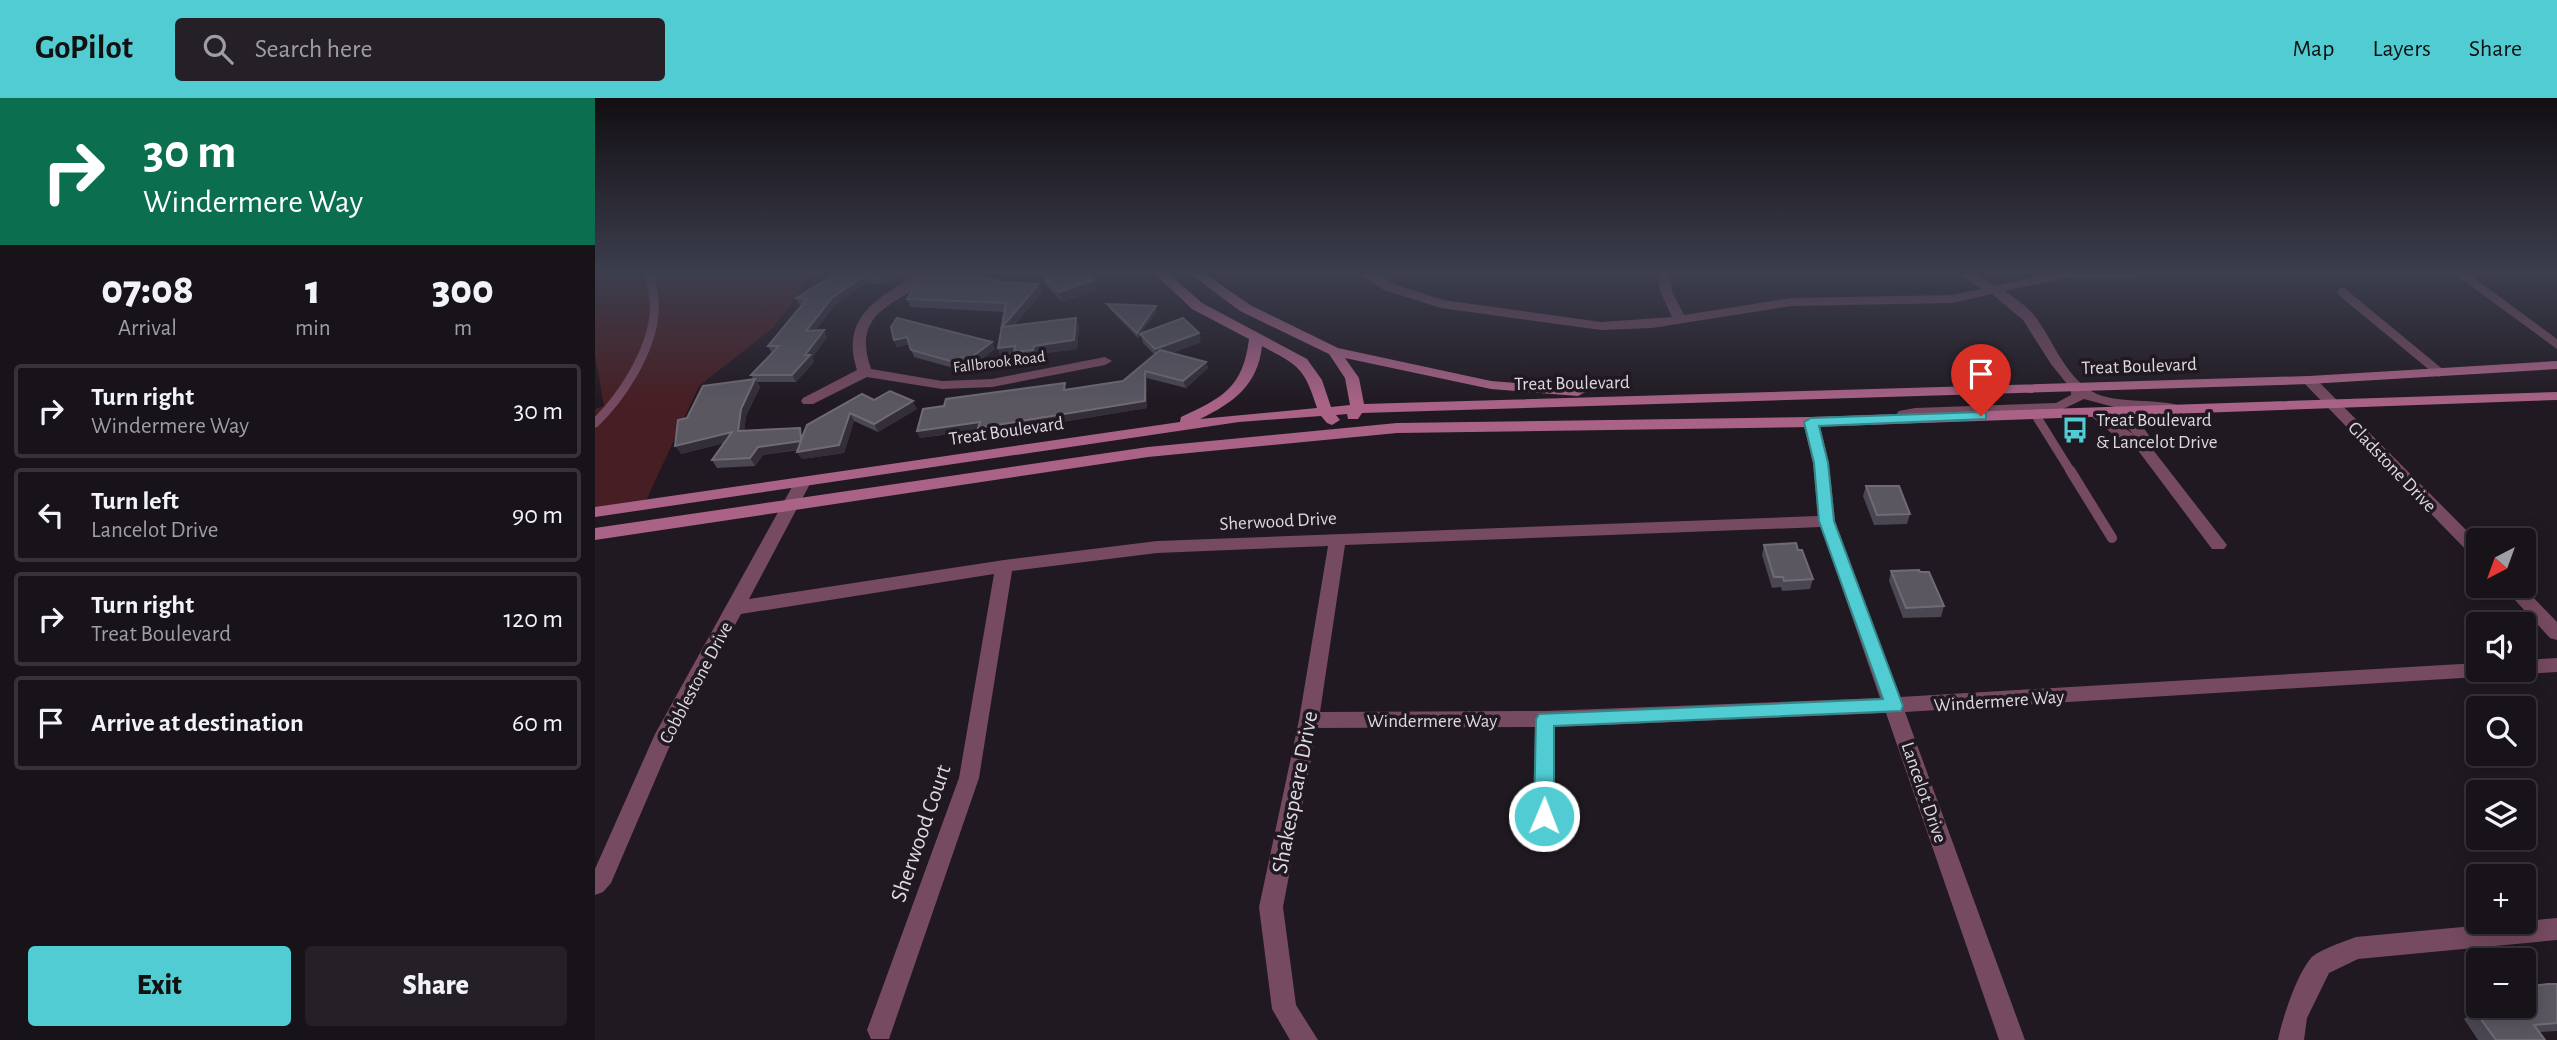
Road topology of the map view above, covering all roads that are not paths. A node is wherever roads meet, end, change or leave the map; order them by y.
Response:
1 (654, 316) edge
2 (870, 316) edge
3 (1217, 316) edge
4 (1263, 316) edge
5 (1522, 316) edge
6 (1678, 316) edge
7 (1705, 316) edge
8 (2027, 316) edge
9 (2371, 316) edge
10 (2518, 316) edge
11 (1680, 320) junction
12 (1256, 336) junction
13 (2557, 345) edge
14 (1334, 351) junction
15 (1105, 360) dead end
16 (2557, 365) edge
17 (865, 372) junction
18 (2439, 372) junction
19 (2309, 380) junction
20 (2078, 388) junction
21 (2557, 396) edge
22 (1721, 400) junction
23 (808, 401) dead end
24 (2333, 405) junction
25 (1358, 409) junction
26 (2176, 409) junction
27 (2119, 410) junction
28 (1325, 411) junction
29 (2092, 411) junction
30 (2035, 414) junction
31 (1900, 419) junction
32 (1811, 422) junction
33 (595, 423) edge
34 (1152, 430) junction
35 (1342, 434) junction
36 (2142, 446) junction
37 (803, 482) junction
38 (792, 506) junction
39 (595, 512) edge
40 (1827, 521) junction
41 (595, 534) edge
42 (1338, 538) junction
43 (2112, 538) dead end
44 (2466, 540) edge
45 (2218, 545) dead end
46 (1004, 566) junction
47 (2523, 598) edge
48 (735, 608) junction
49 (2557, 633) edge
50 (2557, 665) edge
51 (2536, 666) edge
52 (2466, 671) edge
53 (1894, 706) junction
54 (1545, 719) junction
55 (1309, 720) junction
56 (1544, 816) dead end
57 (595, 885) edge
58 (2557, 929) edge
59 (880, 1030) dead end
60 (1305, 1040) edge
61 (2012, 1040) edge
62 (2291, 1040) edge

1 - 33 lane
2 - 17 street
3 - 12 main road
4 - 14 main road
5 - 11 street
6 - 11 street
7 - 11 street
8 - 20 street
9 - 18 lane
10 - 13 street
12 - 28 main road
12 - 34 main road
14 - 22 main road
14 - 25 main road
15 - 17 street, Fallbrook Road
16 - 18 main road, Treat Boulevard
17 - 23 street
18 - 19 main road, Treat Boulevard
19 - 20 main road, Treat Boulevard
19 - 24 street, Gladstone Drive
20 - 22 main road, Treat Boulevard
20 - 26 street
20 - 31 street
21 - 24 main road
22 - 25 main road, Treat Boulevard
24 - 26 main road
24 - 44 street, Gladstone Drive
25 - 28 main road, Treat Boulevard
25 - 35 main road
26 - 27 main road
27 - 29 main road
27 - 36 street
28 - 34 main road, Treat Boulevard
28 - 35 main road
29 - 30 main road
29 - 36 street
30 - 31 main road
30 - 43 lane
31 - 32 main road
32 - 35 main road
32 - 40 street, Lancelot Drive
34 - 37 main road, Treat Boulevard
35 - 38 main road
36 - 45 street
37 - 38 street, Cobblestone Drive
37 - 39 main road, Treat Boulevard
38 - 41 main road
38 - 48 street, Cobblestone Drive
40 - 42 street, Sherwood Drive
40 - 53 street, Lancelot Drive
42 - 46 street, Sherwood Drive
42 - 55 street, Shakespeare Drive
46 - 48 street, Sherwood Drive
46 - 59 street, Sherwood Court
47 - 49 street
48 - 57 street, Cobblestone Drive
50 - 51 street
52 - 53 street, Windermere Way
53 - 54 street, Windermere Way
53 - 61 street, Lancelot Drive
54 - 55 street, Windermere Way
54 - 56 street
55 - 60 street, Shakespeare Drive
58 - 62 street

